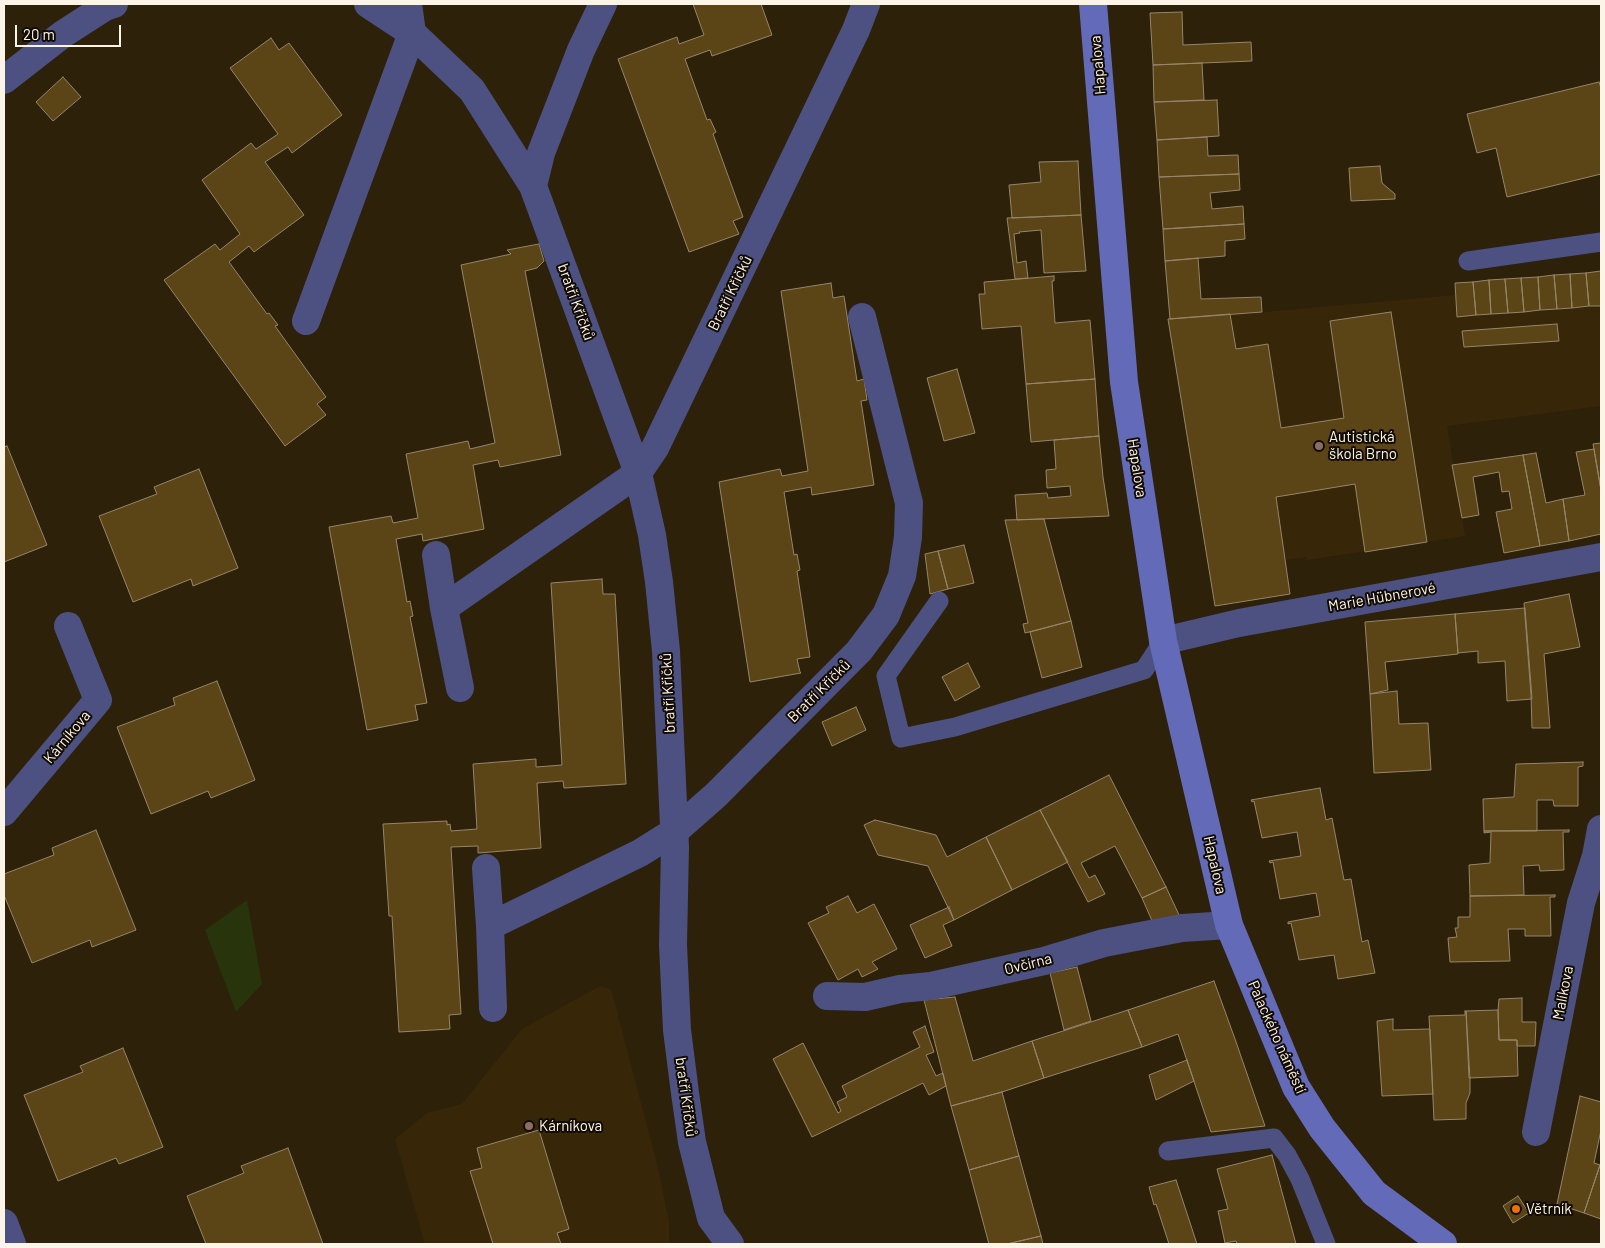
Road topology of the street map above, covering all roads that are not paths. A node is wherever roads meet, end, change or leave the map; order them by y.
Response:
1 (114, 4) edge
2 (368, 4) edge
3 (408, 4) edge
4 (603, 4) edge
5 (866, 4) edge
6 (1093, 4) edge
7 (412, 34) junction
8 (4, 80) edge
9 (533, 186) junction
10 (1601, 242) edge
11 (1468, 261) dead end
12 (862, 317) dead end
13 (306, 321) dead end
14 (638, 473) junction
15 (436, 555) dead end
16 (1601, 557) edge
17 (939, 601) dead end
18 (444, 608) junction
19 (68, 626) dead end
20 (1163, 641) junction
21 (460, 688) dead end
22 (4, 812) edge
23 (1601, 829) edge
24 (675, 831) junction
25 (1599, 856) edge
26 (486, 868) dead end
27 (1229, 925) junction
28 (490, 926) junction
29 (827, 996) dead end
30 (493, 1008) dead end
31 (1536, 1132) dead end
32 (1168, 1151) dead end
33 (711, 1218) junction
34 (4, 1224) edge
35 (12, 1244) edge
36 (707, 1244) edge
37 (730, 1244) edge
38 (1326, 1244) edge
39 (1443, 1244) edge

1 - 8 street
2 - 7 street, bratří Křičků
3 - 7 street
4 - 9 street
5 - 14 street, Bratří Křičků
6 - 20 street, Hapalova
7 - 9 street, bratří Křičků
7 - 13 street
9 - 14 street, bratří Křičků
10 - 11 lane
12 - 24 street, Bratří Křičků
14 - 18 street, Bratří Křičků
14 - 24 street, bratří Křičků
15 - 18 street
16 - 20 street, Marie Hübnerové
17 - 20 lane
18 - 21 street
19 - 22 street, Kárníkova
20 - 27 street, Hapalova
23 - 25 street, Malíkova
24 - 28 street, Bratří Křičků
24 - 33 street, bratří Křičků
25 - 31 street, Malíkova
26 - 28 street
27 - 29 street, Ovčírna
27 - 39 street, Palackého náměstí
28 - 30 street
32 - 38 lane
33 - 36 street
33 - 37 street
34 - 35 street

